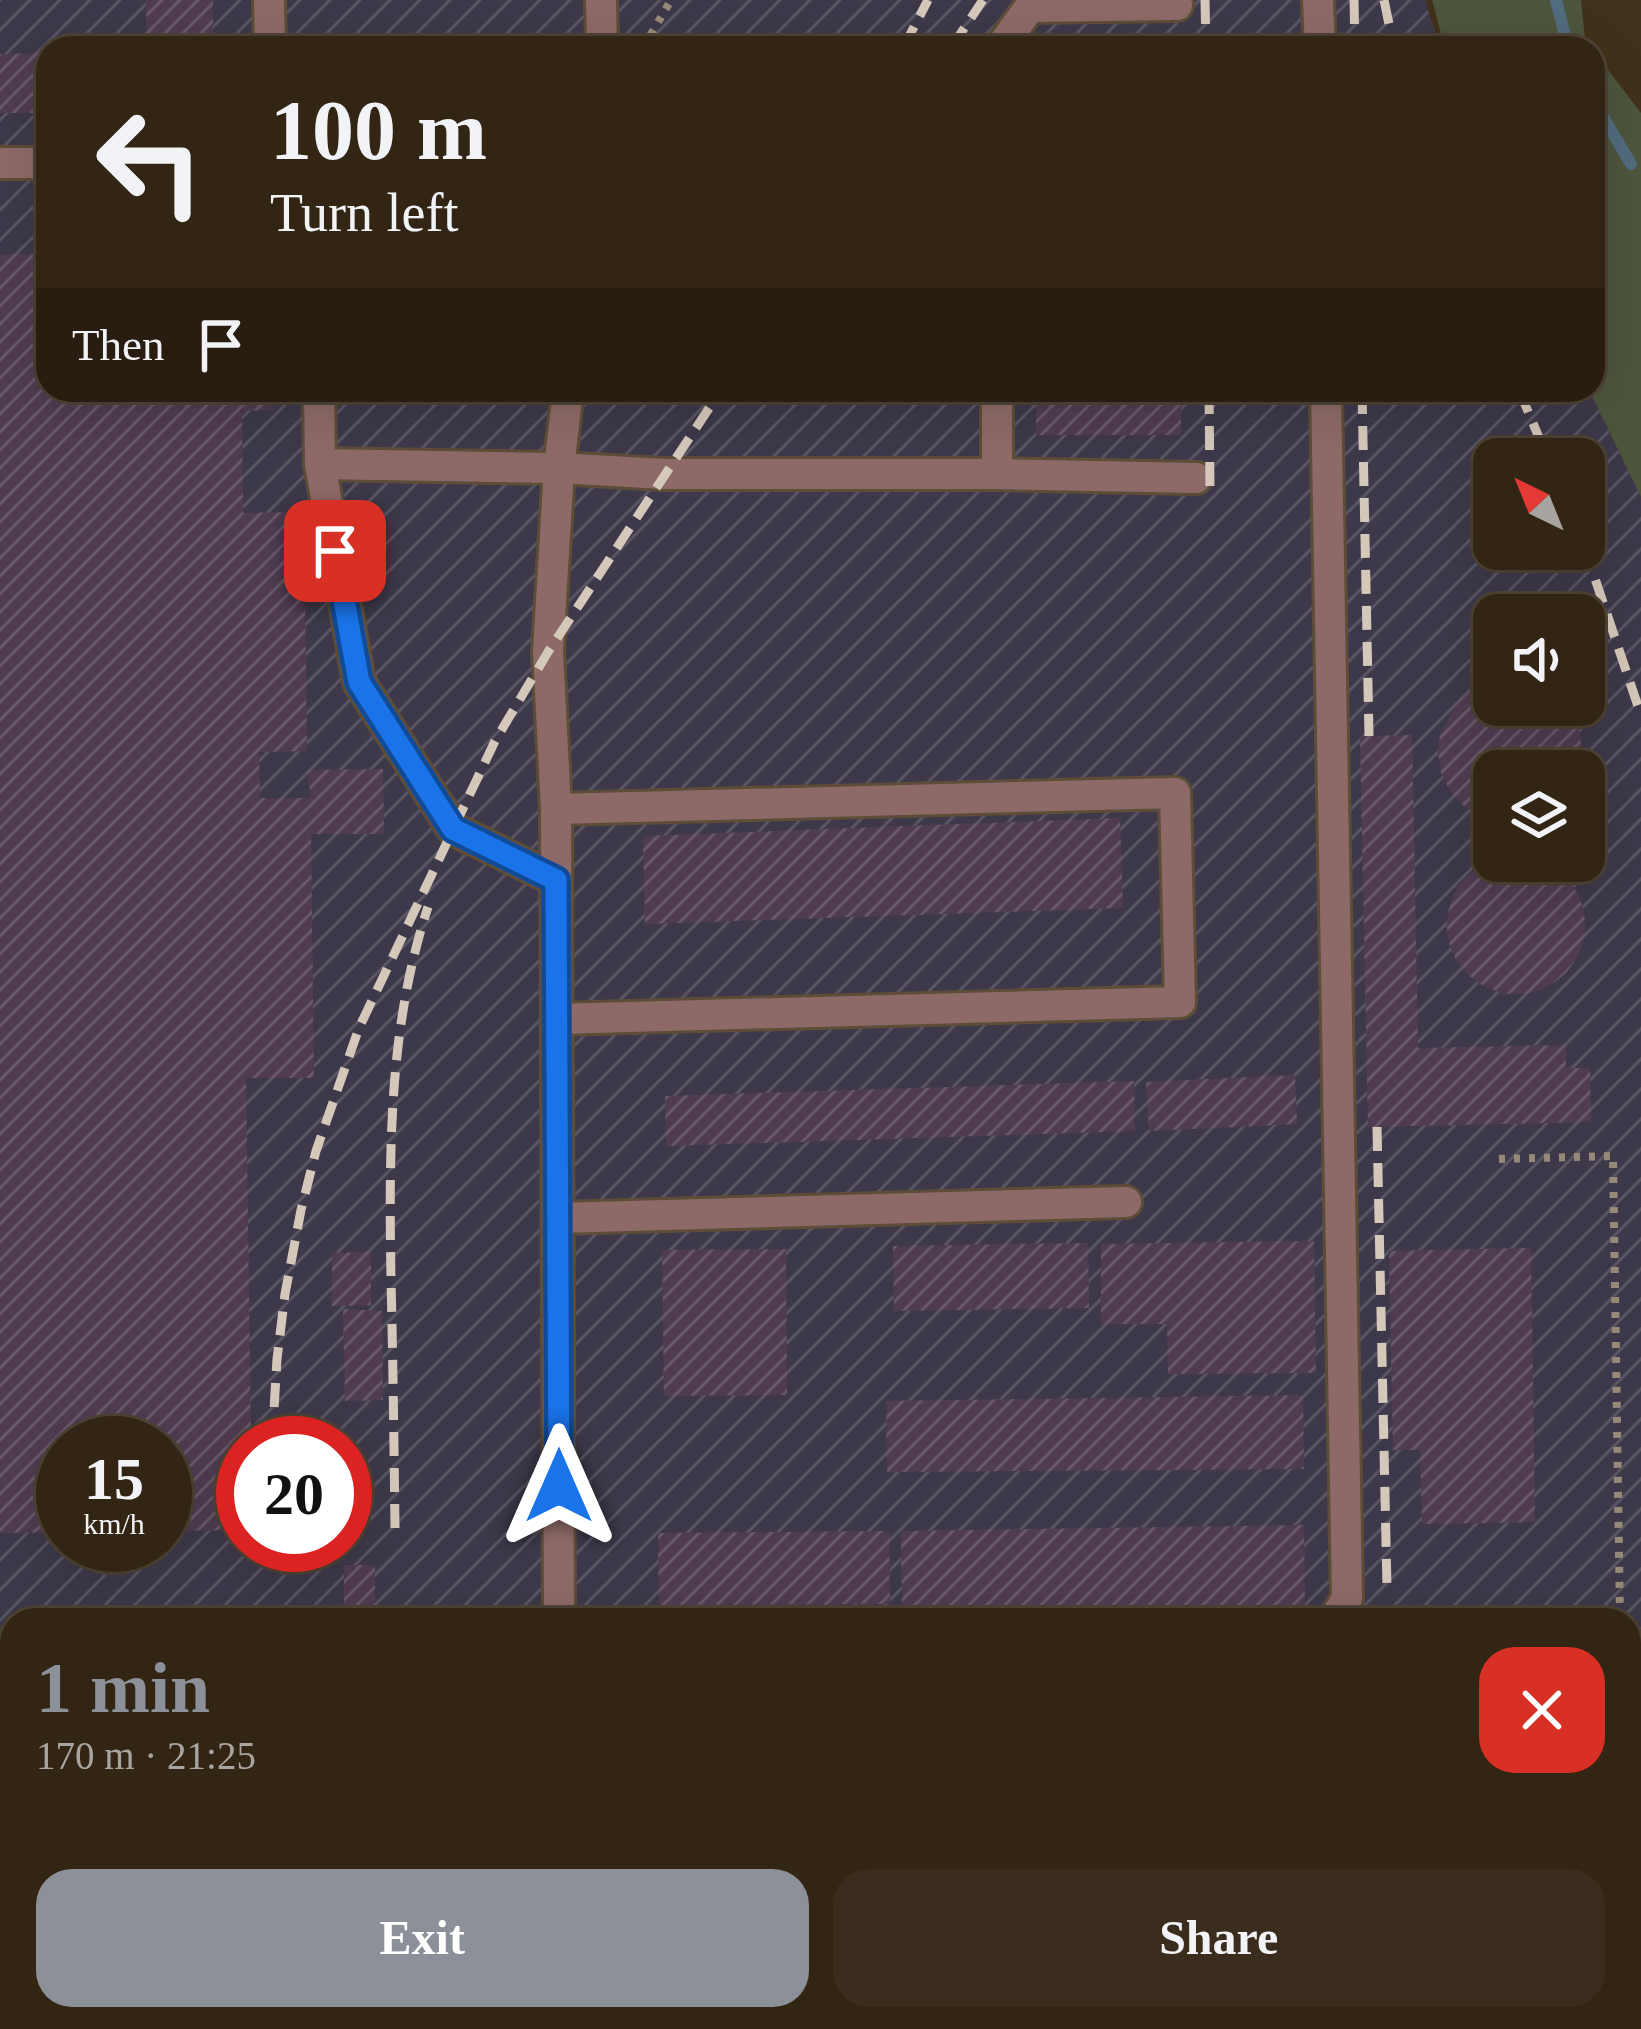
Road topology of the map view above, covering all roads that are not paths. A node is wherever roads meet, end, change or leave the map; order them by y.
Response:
1 (268, 0) edge
2 (601, 0) edge
3 (1318, 0) edge
4 (1177, 5) dead end
5 (270, 36) edge
6 (602, 36) edge
7 (1009, 36) edge
8 (1320, 36) edge
9 (0, 163) edge
10 (36, 163) edge
11 (319, 402) edge
12 (567, 402) edge
13 (998, 402) edge
14 (1326, 402) edge
15 (320, 464) junction
16 (559, 468) junction
17 (997, 474) junction
18 (1196, 478) dead end
19 (556, 809) junction
20 (556, 880) junction
21 (557, 1019) junction
22 (1126, 1202) dead end
23 (558, 1218) junction
24 (559, 1608) edge
25 (1341, 1608) edge

1 - 5 lane
2 - 6 lane
3 - 8 lane
4 - 7 lane
9 - 10 lane
11 - 15 lane
12 - 16 lane
13 - 17 lane
14 - 25 lane
15 - 16 lane
15 - 20 lane
16 - 17 lane
16 - 19 lane
17 - 18 lane
19 - 20 lane
19 - 21 lane
20 - 21 lane
21 - 23 lane
22 - 23 lane
23 - 24 lane

